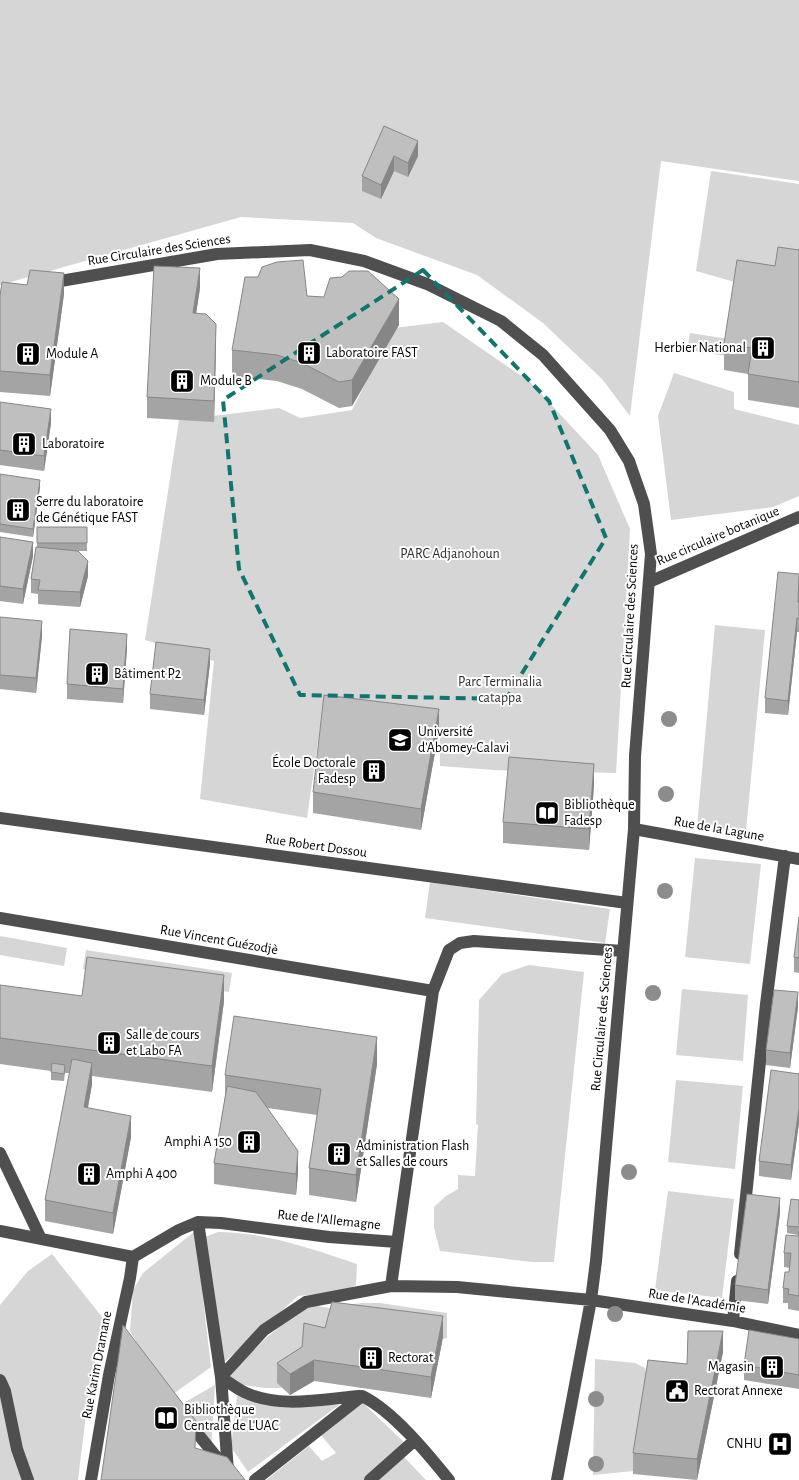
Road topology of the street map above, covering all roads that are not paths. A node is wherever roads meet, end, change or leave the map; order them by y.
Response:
1 (40, 284) edge
2 (799, 517) edge
3 (649, 582) junction
4 (0, 818) edge
5 (634, 829) junction
6 (785, 856) junction
7 (799, 859) edge
8 (627, 903) junction
9 (0, 918) edge
10 (623, 951) junction
11 (433, 991) junction
12 (0, 1153) edge
13 (198, 1222) junction
14 (0, 1231) edge
15 (41, 1239) junction
16 (397, 1242) junction
17 (133, 1257) junction
18 (392, 1286) junction
19 (591, 1300) junction
20 (733, 1321) junction
21 (118, 1331) junction
22 (799, 1335) edge
23 (129, 1347) edge
24 (221, 1377) junction
25 (0, 1380) edge
26 (362, 1396) junction
27 (176, 1407) edge
28 (415, 1440) junction
29 (232, 1476) edge
30 (28, 1480) edge
31 (91, 1480) edge
32 (255, 1480) edge
33 (370, 1480) edge
34 (449, 1480) edge
35 (557, 1480) edge

1 - 3 lane, Rue Circulaire des Sciences
2 - 3 lane, Rue circulaire botanique
3 - 5 lane, Rue Circulaire des Sciences
4 - 8 lane, Rue Robert Dossou
5 - 6 lane, Rue de la Lagune
5 - 8 lane, Rue Circulaire des Sciences
6 - 7 lane, Rue de la Lagune
6 - 20 lane
8 - 10 lane, Rue Circulaire des Sciences
9 - 11 lane, Rue Vincent Guézodjè
10 - 11 lane, Rue de l'Allemagne
10 - 19 lane, Rue Circulaire des Sciences
11 - 16 lane, Rue de l'Allemagne
12 - 15 lane
13 - 16 lane, Rue de l'Allemagne
13 - 17 lane, Rue de l'Allemagne
13 - 24 lane
14 - 15 lane
15 - 17 lane
16 - 18 lane
17 - 21 lane, Rue Karim Dramane
18 - 19 lane, Rue de l'Académie
18 - 24 lane, Rue de l'Académie
19 - 20 lane, Rue de l'Académie
19 - 35 lane, Rue Circulaire des Sciences
20 - 22 lane, Rue de l'Académie
21 - 23 lane
21 - 31 lane, Rue Karim Dramane
24 - 26 lane
24 - 29 lane
25 - 30 lane
26 - 28 lane
26 - 32 lane
27 - 29 lane
28 - 33 lane
28 - 34 lane

